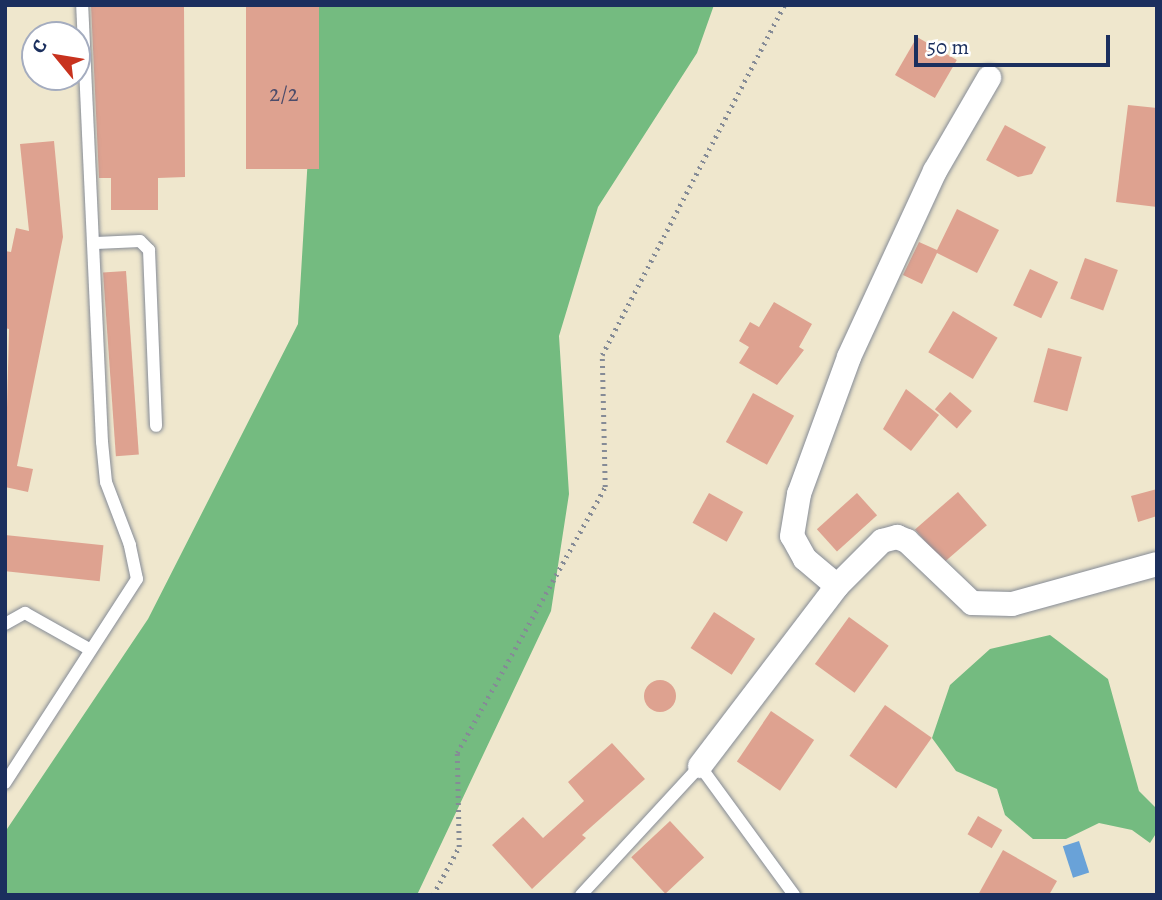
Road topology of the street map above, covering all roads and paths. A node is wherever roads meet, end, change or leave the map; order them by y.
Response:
1 (82, 5) edge
2 (784, 5) edge
3 (989, 78) dead end
4 (96, 243) junction
5 (156, 426) dead end
6 (1157, 564) edge
7 (837, 586) junction
8 (5, 624) edge
9 (89, 649) junction
10 (701, 766) junction
11 (5, 783) edge
12 (433, 895) edge
13 (581, 895) edge
14 (794, 895) edge

1 - 4 lane
2 - 12 path
3 - 7 street
4 - 5 lane
4 - 9 lane
6 - 7 street
7 - 10 street
8 - 9 lane
9 - 11 lane
10 - 13 lane
10 - 14 lane

